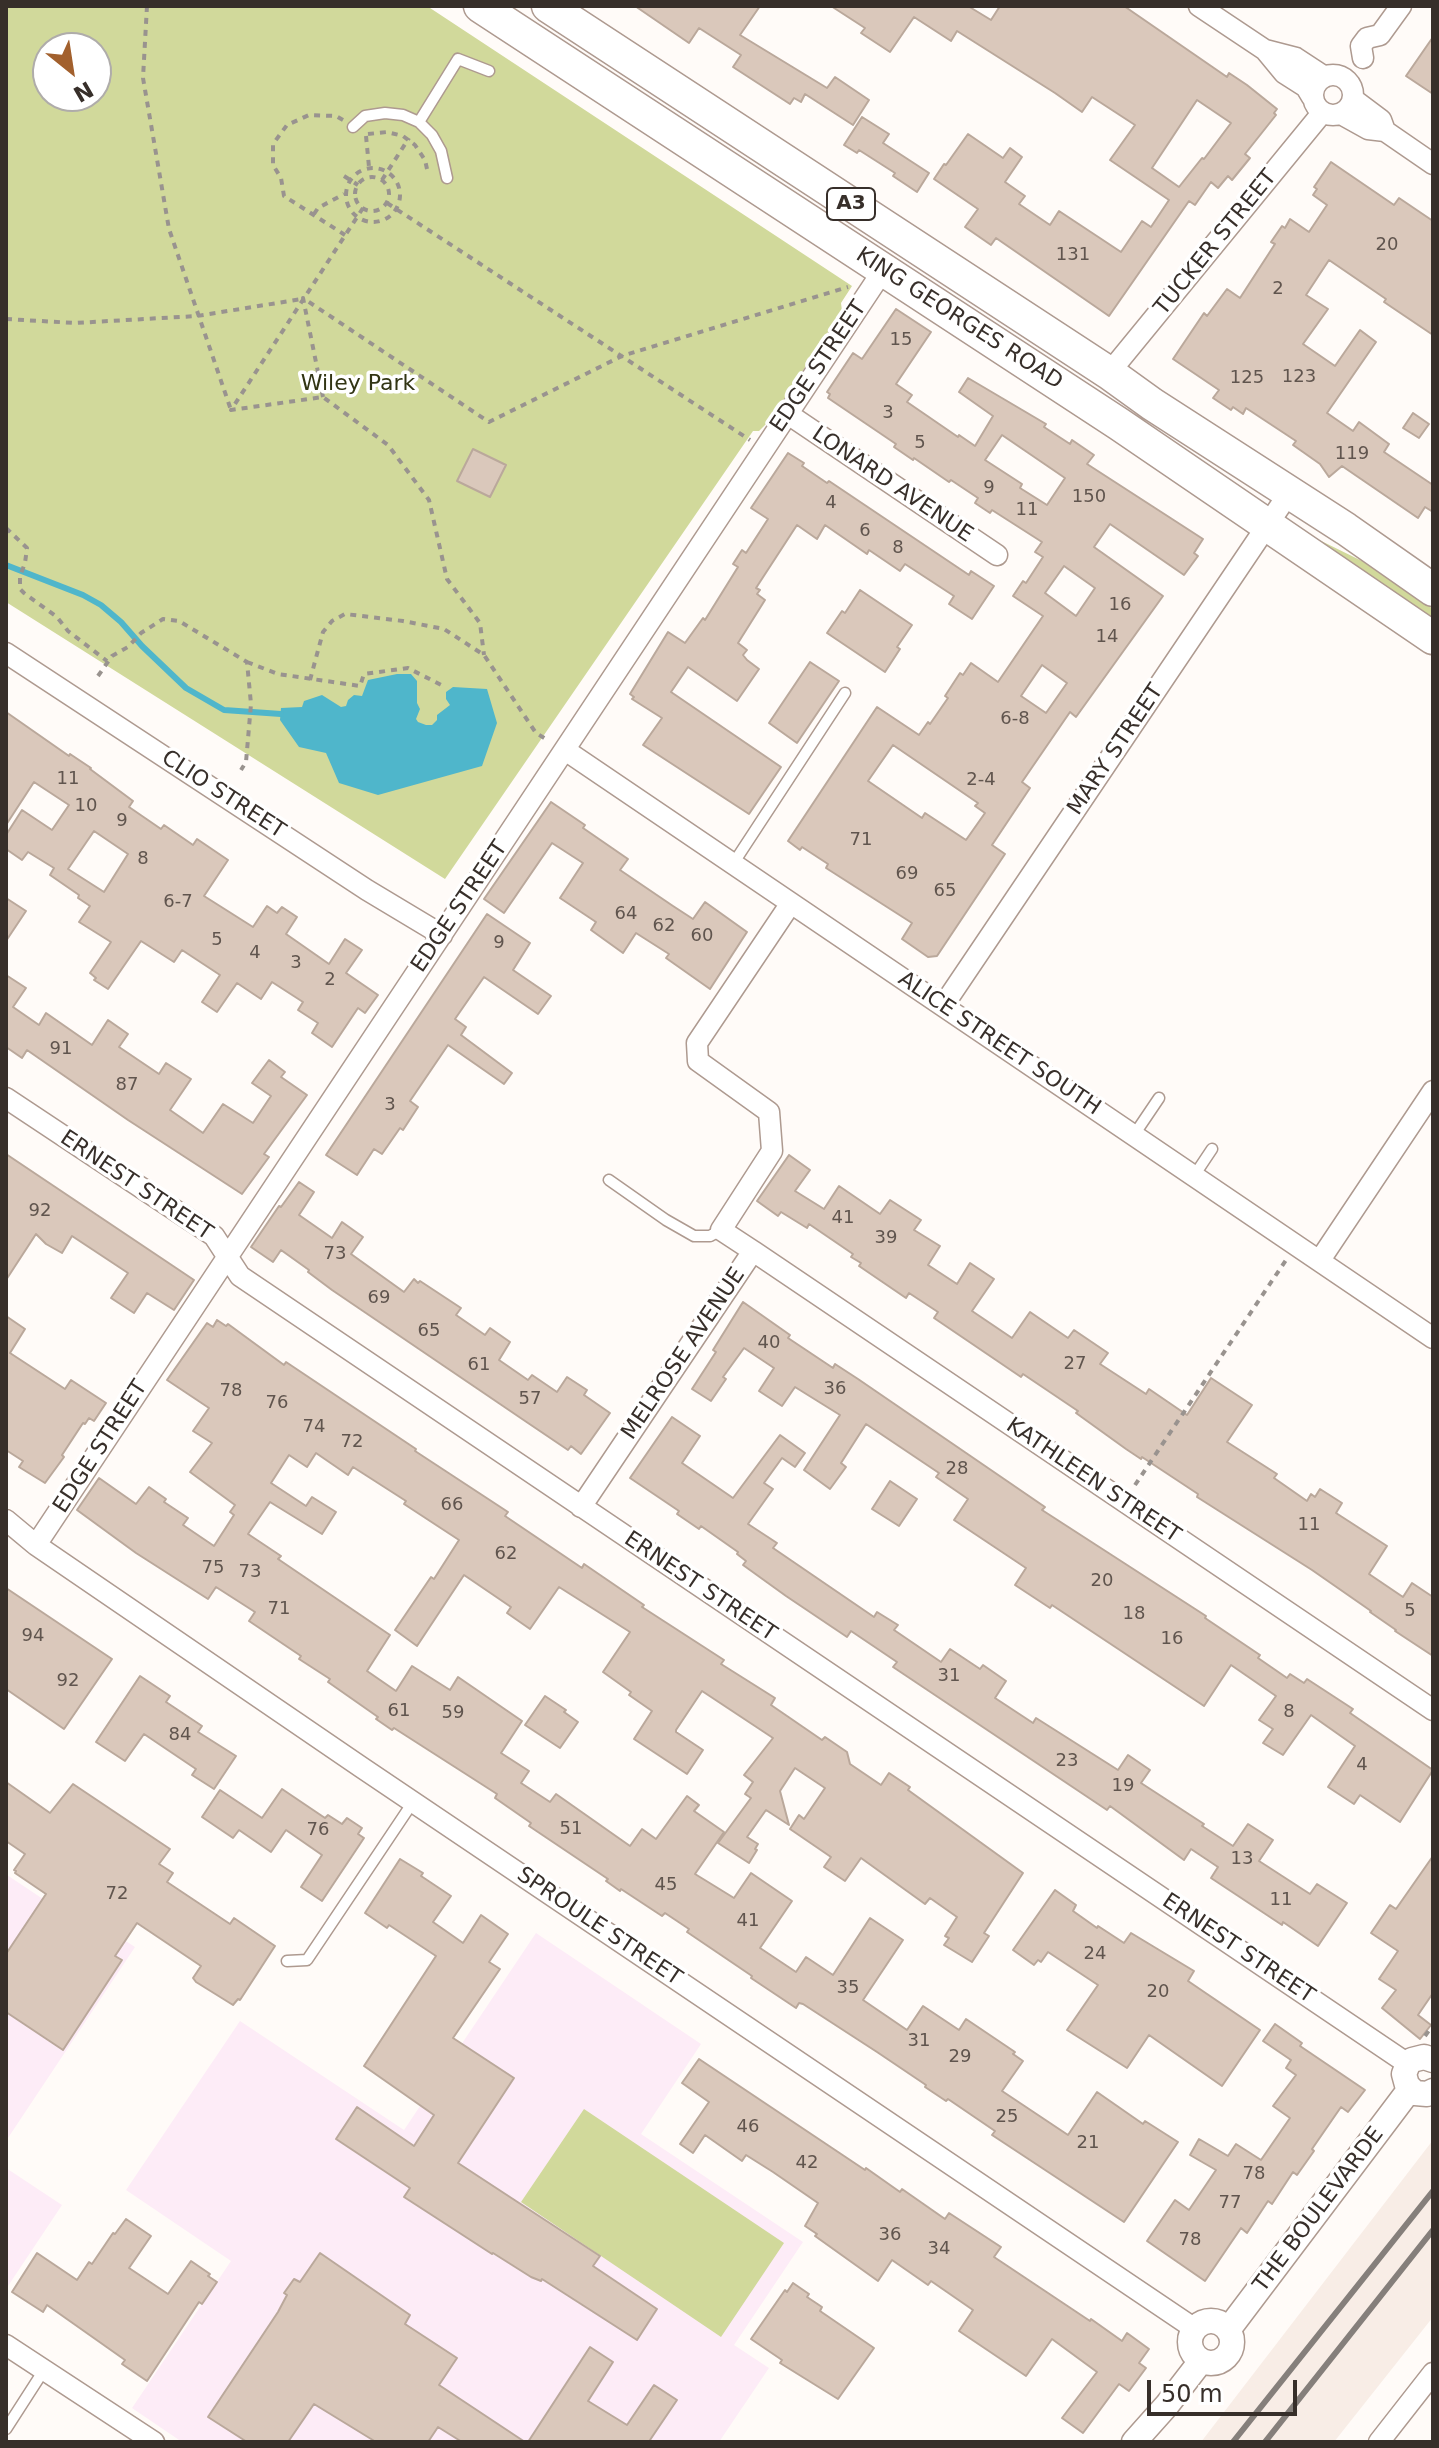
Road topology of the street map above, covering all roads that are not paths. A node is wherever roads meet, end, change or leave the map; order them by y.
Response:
1 (480, 6) edge
2 (548, 6) edge
3 (1199, 6) edge
4 (1401, 6) edge
5 (1265, 50) junction
6 (489, 71) dead end
7 (1335, 101) junction
8 (419, 122) junction
9 (353, 127) dead end
10 (1433, 164) edge
11 (447, 178) dead end
12 (884, 269) junction
13 (1109, 373) junction
14 (788, 414) junction
15 (1289, 493) junction
16 (1268, 525) junction
17 (997, 555) dead end
18 (1433, 590) edge
19 (1433, 638) edge
20 (6, 653) edge
21 (845, 693) dead end
22 (565, 750) junction
23 (733, 864) junction
24 (791, 903) junction
25 (442, 935) junction
26 (943, 1006) junction
27 (1433, 1091) edge
28 (6, 1098) edge
29 (1159, 1098) dead end
30 (1134, 1135) junction
31 (1212, 1149) dead end
32 (1194, 1176) junction
33 (609, 1180) dead end
34 (721, 1230) junction
35 (753, 1251) junction
36 (227, 1257) junction
37 (1320, 1260) junction
38 (1433, 1338) edge
39 (581, 1507) junction
40 (6, 1520) edge
41 (36, 1545) junction
42 (1433, 1710) edge
43 (413, 1802) junction
44 (287, 1961) dead end
45 (1433, 2060) edge
46 (1408, 2064) junction
47 (1422, 2090) edge
48 (1195, 2329) junction
49 (1228, 2330) junction
50 (6, 2345) edge
51 (1201, 2361) junction
52 (44, 2370) junction
53 (1433, 2373) edge
54 (6, 2429) edge
55 (154, 2442) edge
56 (1134, 2442) edge
57 (1379, 2442) edge

1 - 12 highway, KING GEORGES ROAD / A3
2 - 13 highway, KING GEORGES ROAD / A3
3 - 5 street
4 - 7 street, TUCKER STREET
5 - 7 street
5 - 7 street
6 - 8 lane
7 - 10 street
7 - 13 street, TUCKER STREET
8 - 9 lane
8 - 11 lane
12 - 14 street, EDGE STREET
12 - 16 highway, KING GEORGES ROAD / A3
13 - 15 highway, KING GEORGES ROAD / A3
14 - 17 street, LONARD AVENUE
14 - 22 street, EDGE STREET
15 - 16 street, MARY STREET
15 - 18 highway, KING GEORGES ROAD / A3
16 - 19 highway, KING GEORGES ROAD / A3
16 - 26 street, MARY STREET
20 - 25 street, CLIO STREET
21 - 23 lane
22 - 23 street, ALICE STREET SOUTH
22 - 25 street, EDGE STREET
23 - 24 street, ALICE STREET SOUTH
24 - 26 street, ALICE STREET SOUTH
24 - 34 street
25 - 36 street, EDGE STREET
26 - 30 street, ALICE STREET SOUTH
27 - 37 street
28 - 36 street, ERNEST STREET
29 - 30 lane
30 - 32 street, ALICE STREET SOUTH
31 - 32 lane
32 - 37 street, ALICE STREET SOUTH
33 - 34 lane
34 - 35 street, MELROSE AVENUE
35 - 39 street, MELROSE AVENUE
35 - 42 street, KATHLEEN STREET
36 - 39 street, ERNEST STREET
36 - 41 street, EDGE STREET
37 - 38 street, ALICE STREET SOUTH
39 - 46 street, ERNEST STREET
40 - 41 street, SPROULE STREET
41 - 43 street, SPROULE STREET
43 - 44 lane
43 - 48 street, SPROULE STREET
45 - 46 street
46 - 47 street
47 - 49 street, THE BOULEVARDE
48 - 49 street
48 - 51 street
49 - 51 street
50 - 52 street
51 - 56 street
52 - 54 lane
52 - 55 street
53 - 57 street

